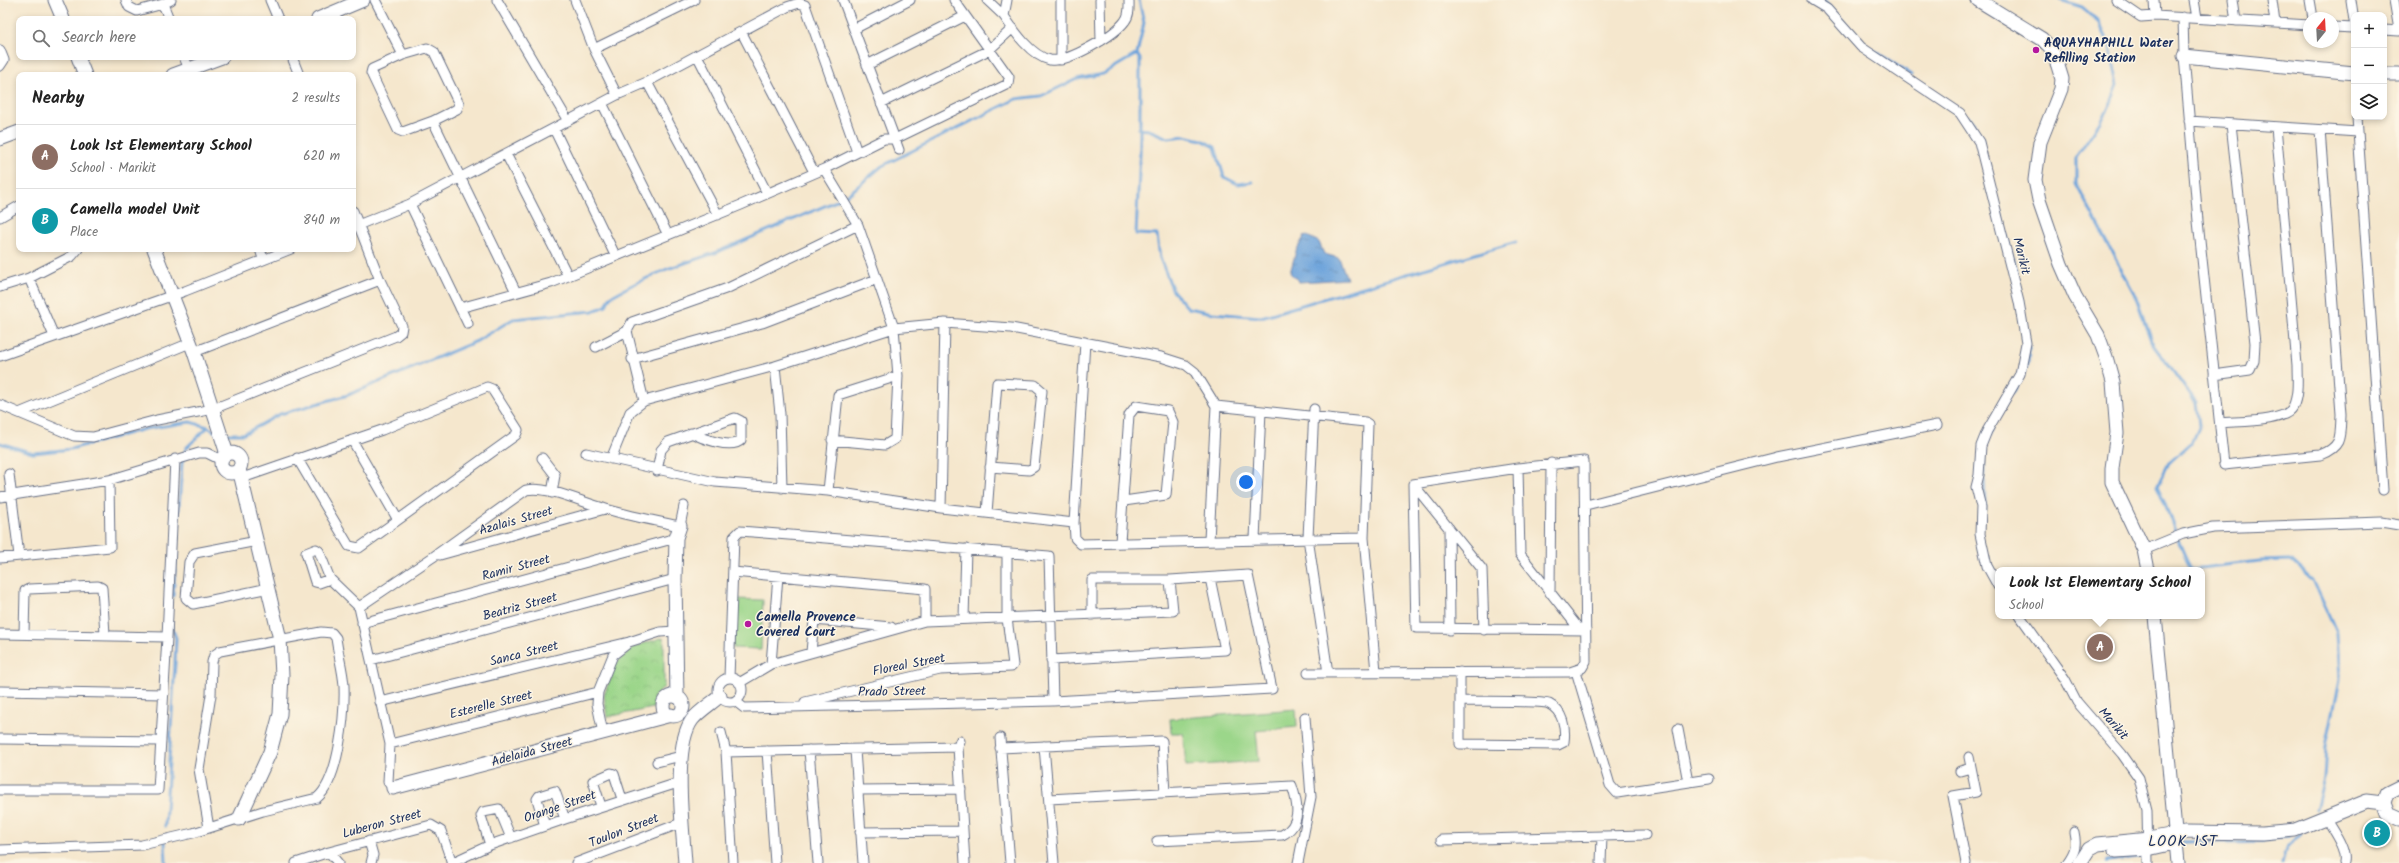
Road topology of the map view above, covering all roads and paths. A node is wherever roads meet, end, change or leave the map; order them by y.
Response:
1 (55, 0) edge
2 (126, 0) edge
3 (270, 0) edge
4 (363, 0) edge
5 (375, 0) edge
6 (497, 0) edge
7 (576, 0) edge
8 (694, 0) edge
9 (843, 0) edge
10 (910, 0) edge
11 (954, 0) edge
12 (987, 0) edge
13 (1007, 0) edge
14 (1061, 0) edge
15 (1100, 0) edge
16 (1129, 0) edge
17 (1812, 0) edge
18 (1978, 0) edge
19 (2116, 0) edge
20 (2154, 0) edge
21 (2194, 0) edge
22 (2233, 0) edge
23 (2272, 0) edge
24 (2310, 0) edge
25 (2351, 0) edge
26 (2394, 0) edge
27 (167, 2) edge
28 (785, 4) edge
29 (2311, 12) edge
30 (2353, 12) edge
31 (62, 16) edge
32 (169, 16) edge
33 (277, 16) edge
34 (325, 16) edge
35 (965, 16) junction
36 (1004, 16) junction
37 (2155, 16) junction
38 (2183, 17) junction
39 (2197, 18) junction
40 (2236, 21) junction
41 (2275, 23) junction
42 (2303, 25) edge
43 (2339, 27) edge
44 (1012, 28) junction
45 (2351, 28) edge
46 (854, 29) junction
47 (2387, 30) edge
48 (2399, 30) edge
49 (742, 33) junction
50 (1101, 41) junction
51 (594, 49) junction
52 (0, 50) edge
53 (989, 50) junction
54 (697, 55) junction
55 (403, 56) junction
56 (2184, 56) junction
57 (79, 60) edge
58 (185, 60) edge
59 (216, 60) edge
60 (293, 60) edge
61 (1061, 60) junction
62 (867, 65) junction
63 (0, 66) edge
64 (84, 72) edge
65 (190, 72) edge
66 (298, 72) edge
67 (2351, 74) edge
68 (2387, 74) edge
69 (2399, 74) edge
70 (647, 82) junction
71 (617, 95) junction
72 (602, 103) junction
73 (881, 103) junction
74 (2357, 120) edge
75 (433, 121) junction
76 (568, 121) junction
77 (2190, 121) junction
78 (2231, 124) junction
79 (2276, 127) junction
80 (554, 129) junction
81 (2320, 130) junction
82 (2358, 132) junction
83 (16, 133) edge
84 (0, 139) edge
85 (895, 139) junction
86 (899, 150) dead end
87 (857, 152) junction
88 (506, 154) junction
89 (824, 169) junction
90 (814, 172) junction
91 (460, 178) junction
92 (767, 193) junction
93 (410, 204) junction
94 (16, 208) edge
95 (718, 215) junction
96 (0, 217) edge
97 (858, 225) junction
98 (356, 226) edge
99 (668, 235) junction
100 (75, 252) edge
101 (155, 252) edge
102 (261, 252) edge
103 (283, 252) edge
104 (615, 255) junction
105 (263, 259) junction
106 (568, 276) junction
107 (29, 278) junction
108 (877, 279) junction
109 (380, 280) junction
110 (0, 287) edge
111 (516, 292) junction
112 (172, 295) junction
113 (460, 308) junction
114 (945, 322) junction
115 (468, 324) dead end
116 (894, 328) junction
117 (627, 331) junction
118 (54, 336) junction
119 (1085, 342) junction
120 (596, 347) dead end
121 (192, 348) junction
122 (0, 356) edge
123 (632, 359) junction
124 (775, 366) junction
125 (2214, 374) junction
126 (898, 376) junction
127 (644, 401) junction
128 (0, 405) edge
129 (1216, 406) junction
130 (213, 409) junction
131 (1261, 411) junction
132 (19, 413) junction
133 (1314, 413) junction
134 (2220, 423) junction
135 (1937, 425) dead end
136 (691, 433) junction
137 (352, 440) junction
138 (832, 440) junction
139 (586, 453) dead end
140 (224, 457) junction
141 (177, 458) junction
142 (297, 458) junction
143 (542, 458) dead end
144 (611, 459) junction
145 (1551, 463) junction
146 (990, 467) junction
147 (1518, 468) junction
148 (657, 471) junction
149 (9, 474) dead end
150 (240, 474) junction
151 (109, 480) junction
152 (1413, 484) junction
153 (782, 488) junction
154 (2383, 490) dead end
155 (828, 491) junction
156 (552, 493) junction
157 (12, 496) junction
158 (0, 497) edge
159 (1124, 501) junction
160 (1586, 505) junction
161 (684, 506) dead end
162 (941, 508) junction
163 (606, 509) junction
164 (987, 513) junction
165 (398, 520) junction
166 (1074, 523) junction
167 (2399, 525) edge
168 (1449, 528) junction
169 (678, 532) junction
170 (1308, 538) junction
171 (1364, 538) junction
172 (1255, 539) junction
173 (1209, 540) junction
174 (258, 541) junction
175 (1120, 542) junction
176 (966, 549) junction
177 (2144, 550) junction
178 (1007, 553) junction
179 (19, 556) junction
180 (433, 557) junction
181 (0, 558) edge
182 (2147, 567) edge
183 (733, 572) junction
184 (778, 576) junction
185 (1210, 578) junction
186 (330, 579) dead end
187 (675, 579) junction
188 (1170, 580) junction
189 (1995, 581) edge
190 (269, 588) junction
191 (1550, 593) junction
192 (358, 607) junction
193 (1092, 615) junction
194 (1050, 617) junction
195 (964, 618) junction
196 (1007, 618) junction
197 (2022, 619) edge
198 (2155, 619) edge
199 (925, 622) junction
200 (362, 623) junction
201 (897, 628) junction
202 (1450, 630) junction
203 (1484, 630) junction
204 (1583, 630) junction
205 (675, 631) junction
206 (0, 634) edge
207 (24, 634) junction
208 (106, 634) junction
209 (167, 637) junction
210 (280, 639) junction
211 (628, 642) junction
212 (811, 652) junction
213 (371, 660) junction
214 (1051, 660) junction
215 (771, 664) junction
216 (1576, 671) junction
217 (1376, 672) junction
218 (1460, 672) junction
219 (1308, 673) dead end
220 (1328, 673) junction
221 (729, 678) junction
222 (739, 683) junction
223 (0, 690) edge
224 (598, 692) junction
225 (164, 694) junction
226 (720, 696) junction
227 (735, 701) junction
228 (1460, 701) junction
229 (380, 702) junction
230 (1053, 702) junction
231 (788, 706) junction
232 (676, 714) junction
233 (1305, 717) dead end
234 (692, 720) junction
235 (1678, 729) dead end
236 (721, 732) dead end
237 (603, 733) junction
238 (1000, 738) dead end
239 (0, 739) edge
240 (161, 741) junction
241 (390, 744) junction
242 (1044, 746) junction
243 (1000, 748) junction
244 (809, 750) junction
245 (855, 750) junction
246 (767, 751) junction
247 (726, 752) junction
248 (681, 756) junction
249 (1969, 757) dead end
250 (657, 762) dead end
251 (1971, 768) junction
252 (1960, 770) dead end
253 (2399, 777) edge
254 (1709, 779) dead end
255 (681, 782) junction
256 (1688, 782) junction
257 (393, 788) joint
258 (2395, 788) edge
259 (961, 789) junction
260 (0, 790) edge
261 (858, 790) junction
262 (1165, 793) junction
263 (622, 799) junction
264 (1049, 799) junction
265 (2384, 804) junction
266 (601, 806) junction
267 (2325, 817) junction
268 (239, 819) junction
269 (565, 819) junction
270 (2399, 819) edge
271 (681, 823) junction
272 (545, 826) junction
273 (209, 828) junction
274 (963, 831) junction
275 (860, 832) junction
276 (2074, 832) dead end
277 (1645, 835) dead end
278 (1602, 836) junction
279 (2179, 836) junction
280 (511, 838) junction
281 (1441, 840) dead end
282 (369, 841) junction
283 (1157, 841) dead end
284 (2077, 844) junction
285 (2148, 844) junction
286 (490, 845) junction
287 (2093, 846) junction
288 (0, 850) edge
289 (329, 852) junction
290 (296, 863) edge
291 (338, 863) edge
292 (371, 863) edge
293 (452, 863) edge
294 (576, 863) edge
295 (685, 863) edge
296 (733, 863) edge
297 (775, 863) edge
298 (818, 863) edge
299 (863, 863) edge
300 (966, 863) edge
301 (1010, 863) edge
302 (1054, 863) edge
303 (1298, 863) edge
304 (1601, 863) edge
305 (1966, 863) edge
306 (2067, 863) edge
307 (2080, 863) edge
308 (2089, 863) edge
309 (2148, 863) edge
310 (2178, 863) edge
311 (2344, 863) edge

1 - 31 street
2 - 27 street
3 - 33 street
4 - 34 street
5 - 55 street
6 - 76 street
7 - 51 street
8 - 51 street
9 - 46 street
10 - 46 street
11 - 35 street
12 - 36 street
13 - 36 street
14 - 61 street
15 - 50 street
16 - 50 street
17 - 189 street, Marikit
18 - 177 street
19 - 37 street
20 - 37 street
21 - 39 street
22 - 40 street
23 - 41 street
24 - 29 street
25 - 30 street
26 - 48 street
27 - 32 street
28 - 49 street
28 - 87 street
35 - 53 street
35 - 62 street
36 - 44 street
37 - 38 street
38 - 39 street
38 - 56 street
39 - 40 street
40 - 41 street
41 - 42 street
43 - 45 street
44 - 53 street
44 - 61 street
46 - 62 street
47 - 48 street
49 - 54 street
49 - 90 street
50 - 61 street
51 - 71 street
52 - 63 street
53 - 73 street
53 - 85 street
54 - 70 street
54 - 92 street
55 - 75 street
55 - 75 street
56 - 67 street
56 - 77 street
57 - 64 street
58 - 65 street
59 - 65 street
60 - 66 street
62 - 73 street
68 - 69 street
70 - 71 street
70 - 95 street
71 - 72 street
72 - 76 street
72 - 99 street
73 - 85 street
74 - 82 street
75 - 91 street
76 - 80 street
77 - 78 street
77 - 125 street
78 - 79 street
78 - 125 street
79 - 81 street
79 - 134 street
80 - 88 street
80 - 104 street
81 - 82 street
81 - 134 street
82 - 154 street
83 - 84 street
85 - 86 street
85 - 87 street
87 - 89 street
88 - 91 street
88 - 106 street
89 - 90 street
89 - 97 street
90 - 92 street
91 - 93 street
91 - 111 street
92 - 95 street
93 - 98 street
93 - 113 street
94 - 96 street
95 - 99 street
97 - 108 street
97 - 117 street
98 - 109 street
99 - 104 street
100 - 107 street
101 - 112 street
102 - 105 street
103 - 105 street
104 - 106 street
105 - 112 street
106 - 111 street
107 - 110 street
107 - 118 street
108 - 116 street
108 - 123 street
109 - 121 street
109 - 130 street
111 - 113 street
112 - 118 street
112 - 121 street
113 - 115 street
114 - 116 street
114 - 119 street
114 - 162 street
116 - 124 street
116 - 126 street
117 - 120 street
117 - 123 street
118 - 122 street
119 - 129 street
119 - 166 street
121 - 130 street
121 - 132 street
123 - 127 street
124 - 127 street
124 - 153 street
125 - 134 street
126 - 138 street
126 - 138 street
127 - 144 street
128 - 132 street
129 - 131 street
129 - 173 street
130 - 132 street
130 - 140 street
131 - 133 street
131 - 172 street
133 - 170 street
133 - 171 street
135 - 160 street
136 - 136 street
136 - 148 street
137 - 142 street
137 - 165 street
137 - 165 street
138 - 155 street
139 - 144 street
140 - 141 street
140 - 150 street
141 - 151 street
141 - 209 street
142 - 150 street
142 - 165 street
143 - 156 street
144 - 148 street
145 - 147 street
145 - 160 street
145 - 191 street
146 - 146 street
146 - 164 street
147 - 152 street
147 - 191 street
148 - 153 street
149 - 157 street
150 - 174 street
151 - 157 street
151 - 179 street
152 - 168 street
152 - 202 street
153 - 155 street
155 - 162 street
156 - 163 street
156 - 180 street
157 - 158 street
157 - 179 street
159 - 159 street
159 - 175 street
160 - 204 street
161 - 169 street
162 - 164 street
163 - 169 street
163 - 180 street, Azalais Street
164 - 166 street
166 - 175 street
167 - 177 street
168 - 202 street
168 - 203 street
169 - 187 street
169 - 200 street, Ramir Street
170 - 171 street
170 - 172 street
170 - 220 street
171 - 217 street
172 - 173 street
173 - 175 street
174 - 190 street
174 - 190 street
176 - 178 street
176 - 183 street
176 - 195 street
177 - 182 street
178 - 194 street
178 - 196 street
179 - 181 street
180 - 192 street
183 - 184 street
183 - 221 street
184 - 199 street
184 - 215 street
185 - 188 street
185 - 214 street
185 - 230 street, Prado Street
186 - 192 street
187 - 205 street
187 - 213 street, Beatriz Street
188 - 193 street
188 - 193 street
190 - 210 street
191 - 204 street
192 - 200 street
193 - 194 street
194 - 196 street
194 - 214 street
195 - 196 street
195 - 199 street
196 - 231 street, Floreal Street
197 - 285 street, Marikit
198 - 279 street
199 - 201 street
200 - 213 street
201 - 212 street
201 - 212 street
202 - 203 street
203 - 204 street
204 - 216 street
205 - 211 street, Sanca Street
205 - 232 street
206 - 207 street
207 - 208 street
207 - 208 street
208 - 209 street
209 - 225 street
210 - 268 street
210 - 268 street
210 - 273 street
211 - 224 street
211 - 229 street, Sanca Street
212 - 215 street
213 - 229 street
214 - 230 street
215 - 222 street
216 - 218 street
216 - 256 street
217 - 218 street
217 - 220 street
218 - 228 street
219 - 220 street
221 - 222 street
221 - 226 street
222 - 227 street
223 - 225 street
224 - 237 street
224 - 241 street, Esterelle Street
225 - 240 street
226 - 227 street
226 - 234 street
227 - 231 street, Prado Street
228 - 228 street
229 - 241 street
230 - 231 street, Prado Street
232 - 234 street
232 - 237 street, Adelaida Street
233 - 303 street
234 - 248 street
235 - 256 street
236 - 247 street
237 - 257 street, Adelaida Street
238 - 243 street
239 - 240 street
240 - 260 street
241 - 257 street
242 - 243 street
242 - 262 street
242 - 264 street
243 - 301 street
244 - 245 street
244 - 246 street
244 - 298 street
245 - 259 street
245 - 261 street
246 - 247 street
246 - 297 street
247 - 296 street
248 - 250 street
248 - 255 street
249 - 251 street
251 - 252 street
251 - 305 street
253 - 258 street
254 - 256 street
255 - 263 street, Orange Street
255 - 271 street
258 - 265 street
259 - 261 street
259 - 274 street
261 - 275 street
262 - 264 street
262 - 283 street
263 - 266 street, Orange Street
263 - 266 street
264 - 302 street
265 - 267 street
265 - 270 street
266 - 269 street, Orange Street
267 - 279 street
267 - 311 street
268 - 273 street
269 - 272 street, Orange Street
269 - 272 street
271 - 294 street, Toulon Street
271 - 295 street
272 - 280 street, Orange Street
273 - 288 street
274 - 275 street
274 - 300 street
275 - 299 street
276 - 284 street
277 - 278 street
278 - 281 street
278 - 304 street
279 - 285 street
279 - 310 street
280 - 286 street, Orange Street
280 - 286 street
282 - 289 street, Luberon Street
282 - 292 street
282 - 293 street, Luberon Street
284 - 287 street
284 - 306 street
285 - 287 street
285 - 308 street
285 - 309 street, Marikit
286 - 293 street, Orange Street
287 - 307 street
289 - 290 street, Luberon Street
289 - 291 street

